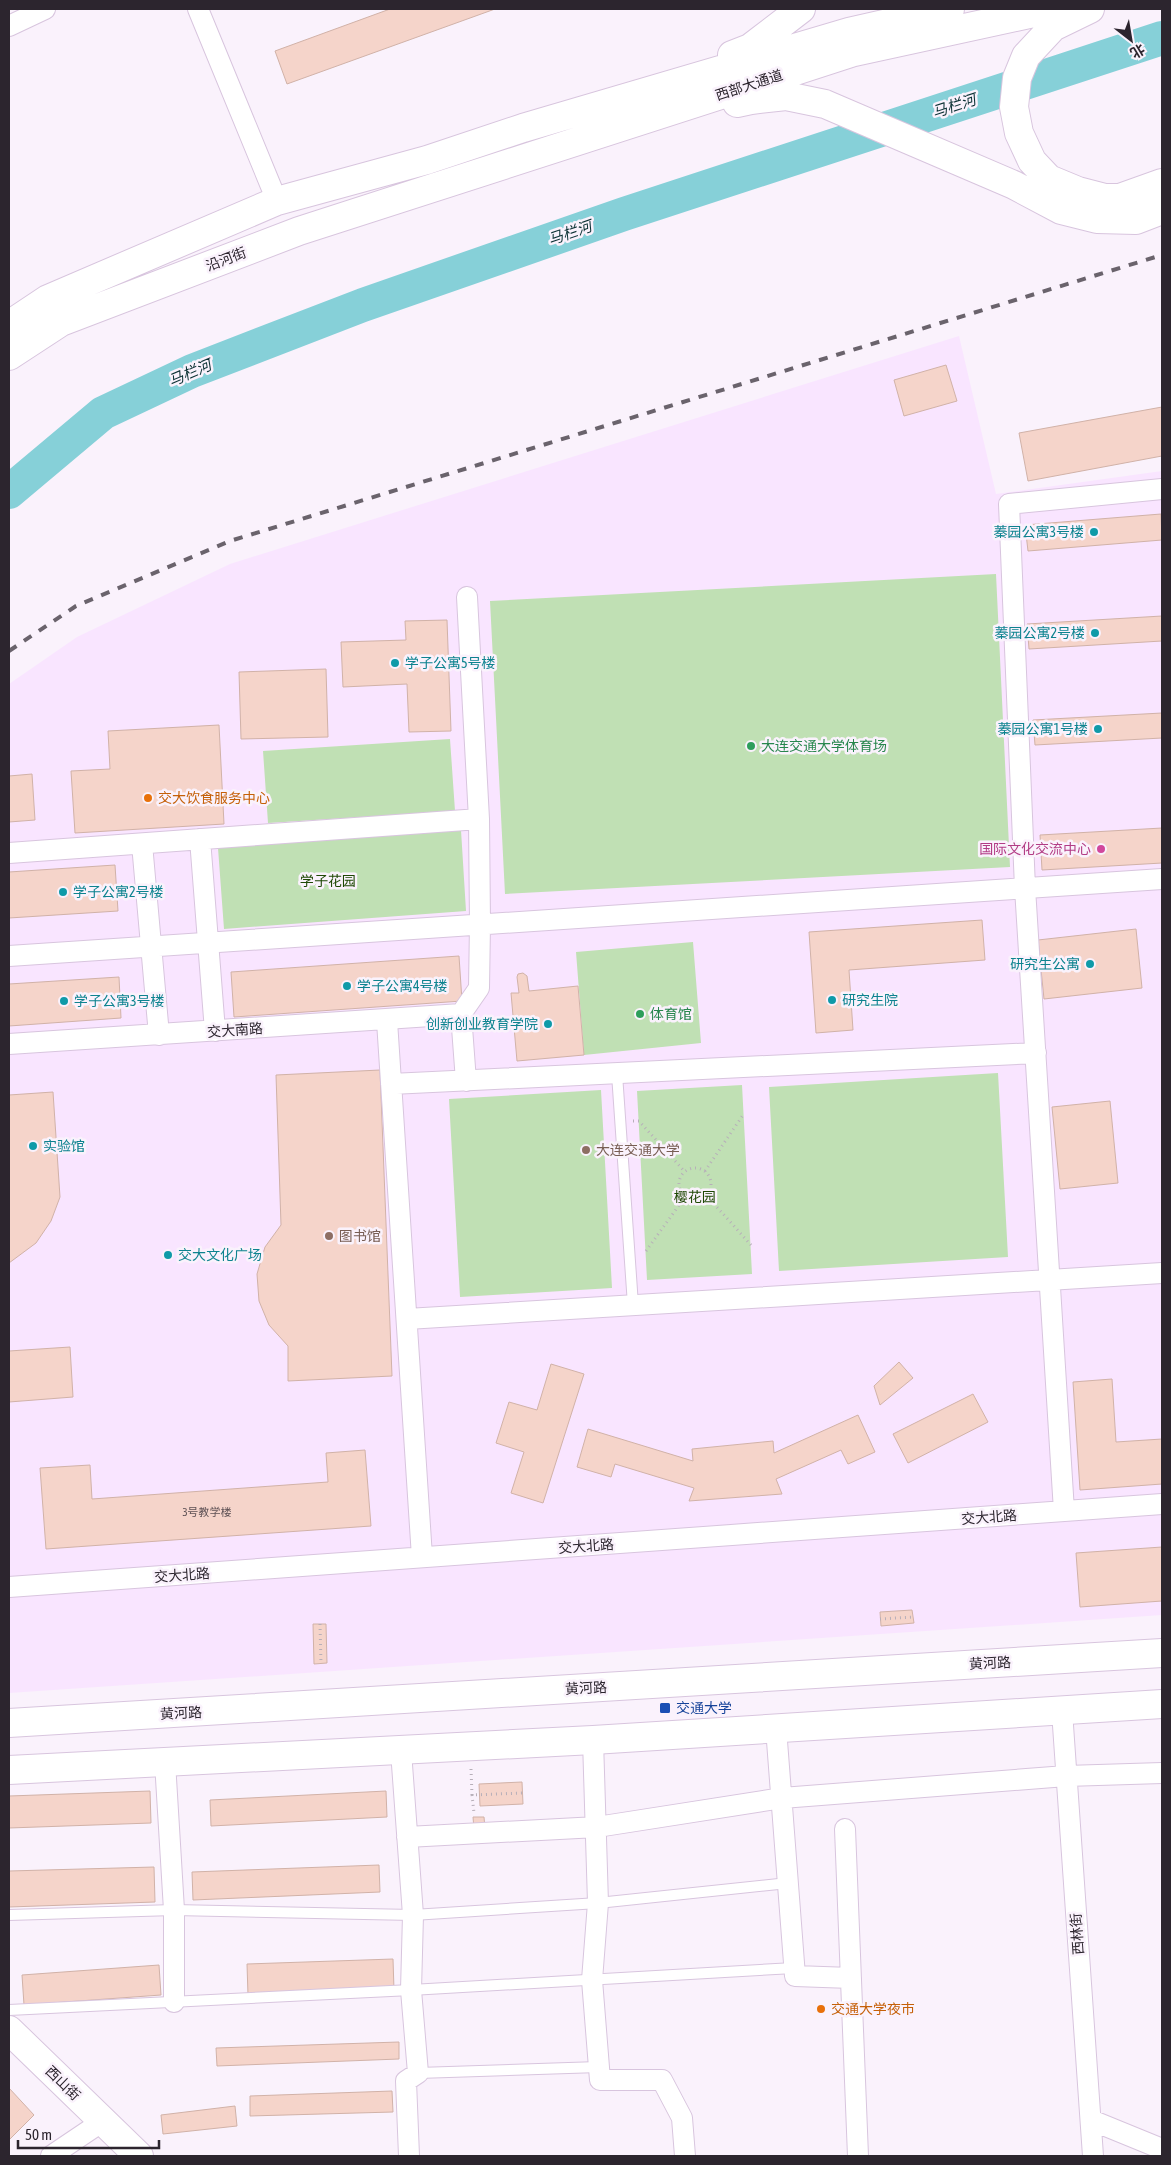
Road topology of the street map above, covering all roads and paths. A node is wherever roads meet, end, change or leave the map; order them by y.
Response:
1 (45, 9) edge
2 (198, 9) edge
3 (801, 9) edge
4 (950, 9) edge
5 (1052, 9) edge
6 (1090, 9) edge
7 (9, 26) edge
8 (523, 128) junction
9 (563, 144) junction
10 (452, 181) joint
11 (1162, 184) edge
12 (277, 201) junction
13 (1162, 210) edge
14 (61, 322) junction
15 (9, 325) edge
16 (9, 356) edge
17 (9, 365) edge
18 (1162, 489) edge
19 (467, 598) dead end
20 (479, 819) junction
21 (200, 839) junction
22 (142, 844) junction
23 (9, 854) edge
24 (1162, 879) edge
25 (1026, 888) junction
26 (480, 924) junction
27 (207, 942) junction
28 (150, 946) junction
29 (9, 956) edge
30 (461, 1014) junction
31 (387, 1021) junction
32 (215, 1031) junction
33 (159, 1035) junction
34 (9, 1044) edge
35 (1036, 1054) junction
36 (616, 1074) junction
37 (466, 1081) junction
38 (391, 1084) junction
39 (743, 1115) dead end
40 (639, 1121) dead end
41 (705, 1171) junction
42 (685, 1172) junction
43 (707, 1196) junction
44 (685, 1197) junction
45 (751, 1245) dead end
46 (646, 1251) dead end
47 (1162, 1272) edge
48 (1050, 1280) junction
49 (633, 1305) junction
50 (407, 1319) junction
51 (1162, 1504) edge
52 (1064, 1511) junction
53 (422, 1557) junction
54 (9, 1587) edge
55 (913, 1617) dead end
56 (880, 1619) dead end
57 (320, 1624) dead end
58 (1162, 1653) edge
59 (320, 1664) dead end
60 (1162, 1704) edge
61 (1062, 1711) junction
62 (9, 1723) edge
63 (776, 1728) junction
64 (593, 1740) junction
65 (402, 1751) junction
66 (165, 1762) junction
67 (9, 1770) edge
68 (1162, 1773) edge
69 (1066, 1776) junction
70 (522, 1793) dead end
71 (472, 1795) dead end
72 (480, 1795) dead end
73 (782, 1798) junction
74 (482, 1813) dead end
75 (597, 1827) junction
76 (845, 1829) dead end
77 (407, 1837) junction
78 (788, 1884) junction
79 (598, 1903) junction
80 (174, 1910) junction
81 (9, 1915) edge
82 (413, 1915) junction
83 (794, 1968) junction
84 (850, 1978) junction
85 (592, 1980) junction
86 (411, 1990) junction
87 (174, 2002) junction
88 (9, 2010) edge
89 (9, 2030) edge
90 (599, 2067) junction
91 (418, 2073) junction
92 (1091, 2120) junction
93 (103, 2121) junction
94 (1162, 2150) edge
95 (52, 2156) edge
96 (139, 2156) edge
97 (409, 2156) edge
98 (685, 2156) edge
99 (858, 2156) edge
100 (1092, 2156) edge

1 - 7 street
2 - 12 street
3 - 8 main road
4 - 8 main road, 西部大通道
5 - 9 main road, 西部大通道
6 - 11 main road
8 - 12 main road, 西部大通道
9 - 10 main road, 西部大通道
9 - 13 main road
10 - 14 main road, 沿河街
12 - 15 main road
14 - 16 main road, 沿河街
14 - 17 main road
18 - 25 street
19 - 20 street
20 - 21 street
20 - 26 street
21 - 22 street
21 - 27 street
22 - 23 street
22 - 28 street
24 - 25 street
25 - 26 street
25 - 35 street
26 - 27 street
26 - 30 street
27 - 28 street
27 - 32 street
28 - 29 street
28 - 33 street
30 - 31 street, 交大南路
30 - 37 street
31 - 32 street, 交大南路
31 - 38 street
32 - 33 street, 交大南路
33 - 34 street, 交大南路
35 - 36 street
35 - 48 street
36 - 37 street
36 - 49 lane
37 - 38 street
38 - 50 street
39 - 41 path
40 - 42 path
41 - 42 path
41 - 43 path
42 - 44 path
43 - 44 path
43 - 45 path
44 - 46 path
47 - 48 street
48 - 49 street
48 - 52 street
49 - 50 street
50 - 53 street
51 - 52 street, 交大北路
52 - 53 street, 交大北路
53 - 54 street, 交大北路
55 - 56 path
57 - 59 path
58 - 62 main road, 黄河路
60 - 61 main road
61 - 63 main road
61 - 69 street, 西林街
63 - 64 main road
63 - 73 street
64 - 65 main road
64 - 75 street
65 - 66 main road
65 - 77 street
66 - 67 main road
66 - 80 street
68 - 69 street
69 - 73 street
69 - 92 street, 西林街
70 - 72 path
71 - 74 path
73 - 75 street
73 - 78 street
75 - 77 street
75 - 79 street
76 - 84 street
77 - 82 street
78 - 79 lane
78 - 83 street
79 - 82 lane
79 - 85 street
80 - 81 lane
80 - 82 lane
80 - 87 street
82 - 86 street
83 - 84 street
83 - 85 lane
84 - 99 street
85 - 86 lane
85 - 90 street
86 - 87 lane
86 - 91 street
87 - 88 lane
89 - 93 main road, 西山街
90 - 91 lane
90 - 98 street
91 - 97 street
92 - 94 street
92 - 100 street, 西林街
93 - 95 street
93 - 96 main road, 西山街

